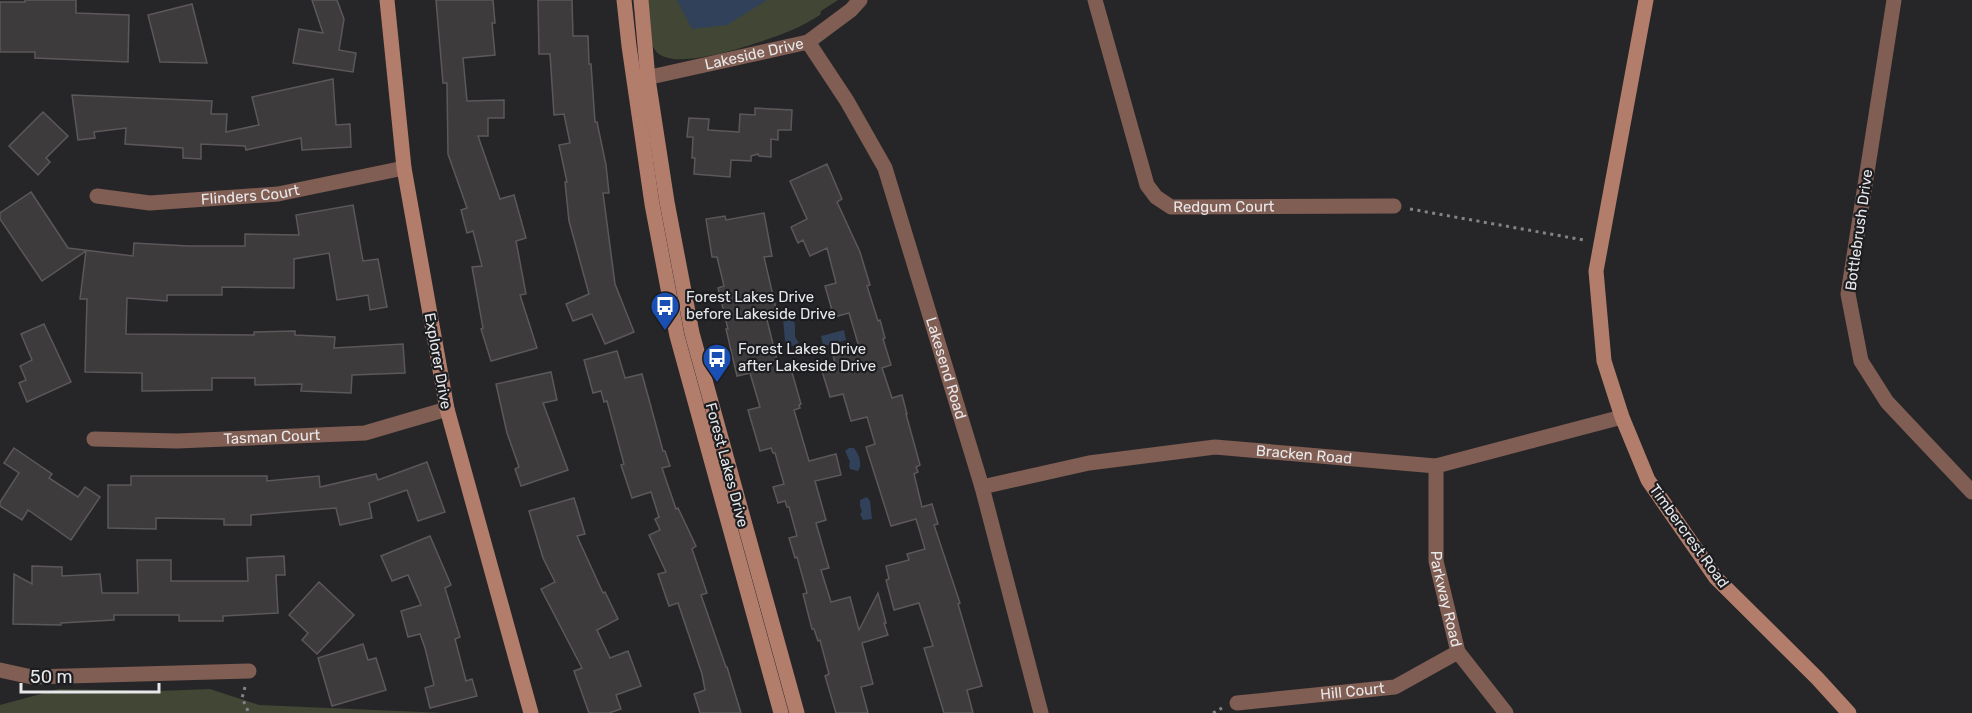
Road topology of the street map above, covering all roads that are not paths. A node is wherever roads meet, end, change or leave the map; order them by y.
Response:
1 (387, 0) edge
2 (624, 0) edge
3 (641, 0) edge
4 (860, 0) edge
5 (1095, 0) edge
6 (1646, 0) edge
7 (1894, 0) edge
8 (808, 42) junction
9 (641, 80) junction
10 (404, 168) junction
11 (97, 196) dead end
12 (1394, 206) road end
13 (447, 409) junction
14 (1622, 417) junction
15 (94, 440) dead end
16 (1436, 466) junction
17 (982, 486) junction
18 (1972, 492) edge
19 (1458, 652) junction
20 (0, 670) edge
21 (249, 671) road end
22 (1237, 703) dead end
23 (531, 713) edge
24 (781, 713) edge
25 (797, 713) edge
26 (1041, 713) edge
27 (1506, 713) edge
28 (1849, 713) edge

1 - 10 street, Explorer Drive
2 - 9 street, Forest Lakes Drive
3 - 9 street, Forest Lakes Drive
4 - 8 street, Lakeside Drive
5 - 12 street, Redgum Court
6 - 14 street, Timbercrest Road
7 - 18 street, Bottlebrush Drive
8 - 9 street, Lakeside Drive
8 - 17 street, Lakesend Road
9 - 24 street, Forest Lakes Drive
9 - 25 street, Forest Lakes Drive
10 - 11 street, Flinders Court
10 - 13 street, Explorer Drive
13 - 15 street, Tasman Court
13 - 23 street, Explorer Drive
14 - 16 street, Bracken Road
14 - 28 street, Timbercrest Road
16 - 17 street, Bracken Road
16 - 19 street, Parkway Road
17 - 26 street, Lakesend Road
19 - 22 street, Hill Court
19 - 27 street, Parkway Road
20 - 21 street

